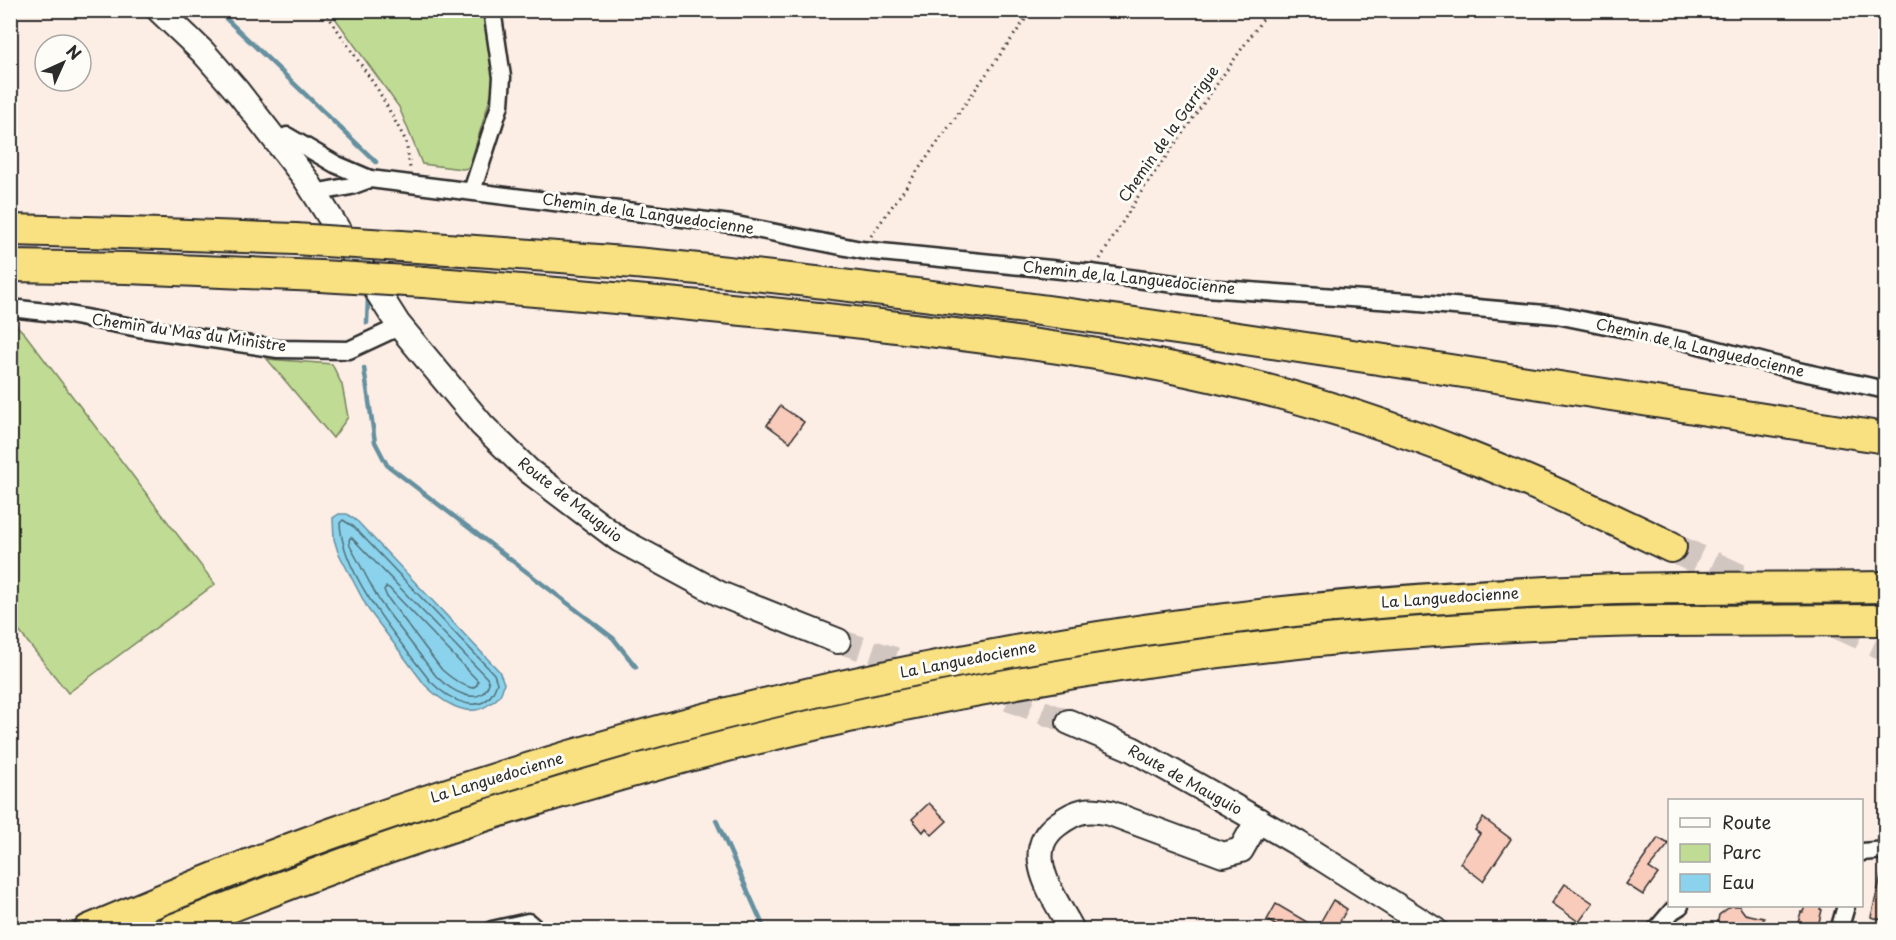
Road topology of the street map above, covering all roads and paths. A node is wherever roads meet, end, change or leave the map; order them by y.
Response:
1 (159, 10) edge
2 (181, 10) edge
3 (324, 10) edge
4 (492, 10) edge
5 (1032, 10) edge
6 (1269, 10) edge
7 (287, 136) junction
8 (370, 178) junction
9 (412, 183) junction
10 (310, 185) junction
11 (472, 191) junction
12 (10, 230) edge
13 (861, 250) junction
14 (10, 266) edge
15 (1091, 273) junction
16 (10, 308) edge
17 (392, 315) junction
18 (1886, 390) edge
19 (1886, 438) edge
20 (1671, 547) tunnel mouth
21 (1886, 587) edge
22 (1886, 620) edge
23 (838, 641) tunnel mouth
24 (1069, 722) tunnel mouth
25 (1258, 820) junction
26 (1886, 850) edge
27 (1863, 852) edge
28 (1678, 907) edge
29 (1846, 907) edge
30 (89, 930) edge
31 (172, 930) edge
32 (492, 930) edge
33 (537, 930) edge
34 (1072, 930) edge
35 (1435, 930) edge
36 (1656, 930) edge
37 (1839, 930) edge

1 - 10 street
2 - 7 street
3 - 9 path
4 - 11 street
5 - 13 path
6 - 15 path, Chemin de la Garrigue
7 - 8 street, Chemin de la Languedocienne
7 - 10 street
8 - 9 street, Chemin de la Languedocienne
8 - 10 street, Chemin de la Languedocienne
9 - 11 street, Chemin de la Languedocienne
10 - 17 street, Route de Mauguio
11 - 13 street, Chemin de la Languedocienne
12 - 19 highway, bridge
13 - 15 street, Chemin de la Languedocienne
14 - 20 highway, bridge
15 - 18 street, Chemin de la Languedocienne
16 - 17 street, Chemin du Mas du Ministre
17 - 23 street, Route de Mauguio
21 - 30 highway, La Languedocienne
22 - 31 highway
24 - 25 street, Route de Mauguio
25 - 34 street
25 - 35 street, Route de Mauguio
26 - 27 street
28 - 36 street
29 - 37 street
32 - 33 street

